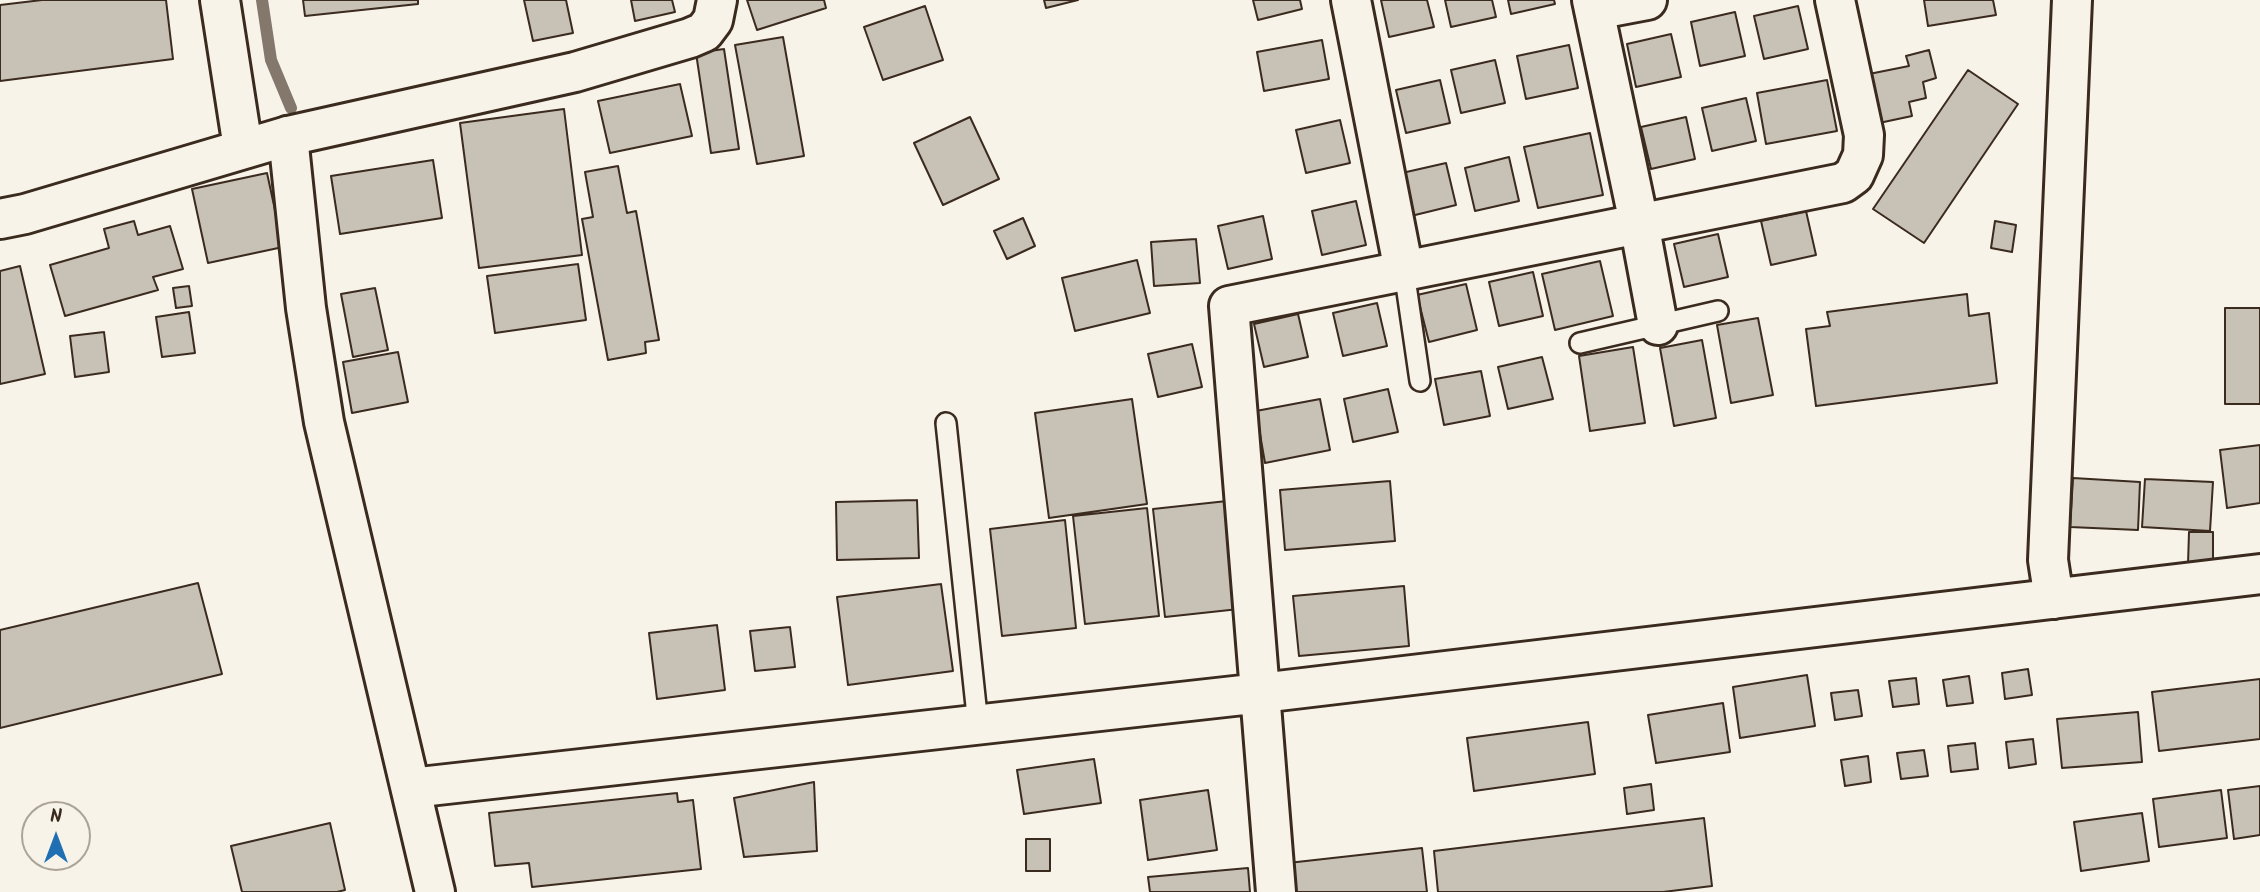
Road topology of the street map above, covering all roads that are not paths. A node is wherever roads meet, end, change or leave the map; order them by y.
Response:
1 (220, 0) edge
2 (717, 0) edge
3 (1351, 0) edge
4 (1647, 0) edge
5 (1835, 0) edge
6 (2072, 0) edge
7 (1593, 5) edge
8 (288, 136) junction
9 (243, 148) junction
10 (0, 219) edge
11 (1639, 223) junction
12 (1404, 271) junction
13 (1718, 311) dead end
14 (1658, 325) junction
15 (1580, 343) dead end
16 (1420, 381) dead end
17 (946, 423) dead end
18 (2260, 575) edge
19 (2054, 598) junction
20 (1261, 694) junction
21 (978, 725) junction
22 (411, 788) junction
23 (435, 892) edge
24 (1276, 892) edge

1 - 9 street
2 - 8 street
3 - 12 street
4 - 7 street
5 - 11 street
6 - 19 street
7 - 11 street
8 - 9 street
8 - 22 street
9 - 10 street
11 - 12 street
11 - 14 street
12 - 16 lane
12 - 20 street
13 - 14 lane
14 - 15 lane
17 - 21 lane
18 - 19 street
19 - 20 street
20 - 21 street
20 - 24 street
21 - 22 street
22 - 23 street

